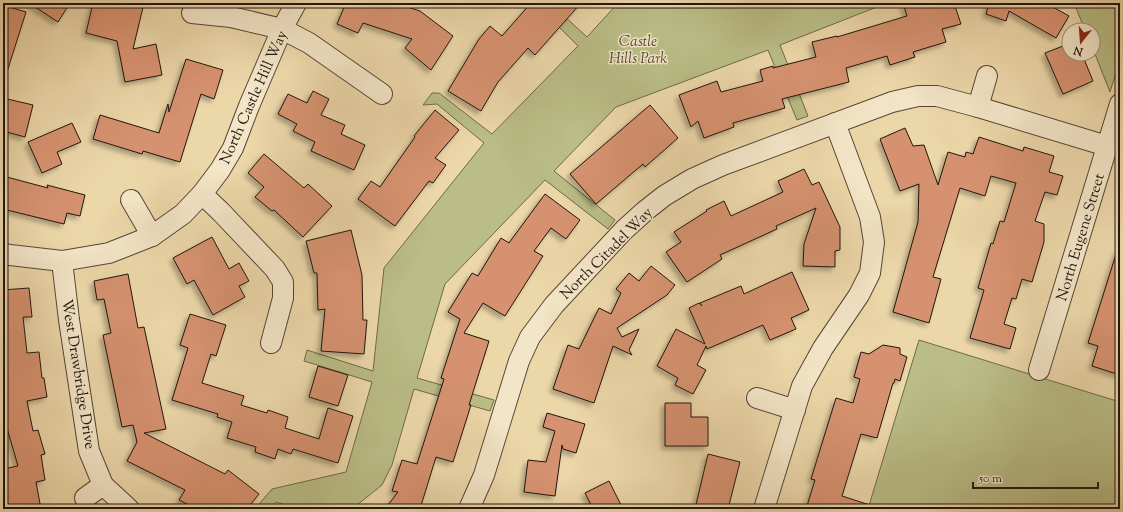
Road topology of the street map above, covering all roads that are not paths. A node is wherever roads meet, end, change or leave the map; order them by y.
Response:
1 (296, 3) edge
2 (192, 13) dead end
3 (282, 29) junction
4 (987, 76) dead end
5 (382, 94) dead end
6 (1120, 104) edge
7 (978, 107) junction
8 (835, 124) junction
9 (1107, 146) junction
10 (202, 194) junction
11 (131, 200) dead end
12 (152, 236) junction
13 (3, 254) edge
14 (62, 261) junction
15 (271, 343) dead end
16 (1039, 370) dead end
17 (756, 398) dead end
18 (795, 410) junction
19 (103, 485) junction
20 (85, 498) dead end
21 (129, 509) edge
22 (469, 509) edge
23 (764, 509) edge

1 - 3 street, North Castle Hill Way
2 - 3 street
3 - 5 street
3 - 10 street, North Castle Hill Way
4 - 7 street
6 - 9 street, North Eugene Street
7 - 8 street, North Citadel Way
7 - 9 street, North Citadel Way
8 - 18 street
8 - 22 street, North Citadel Way
9 - 16 street, North Eugene Street
10 - 12 street, North Castle Hill Way
10 - 15 street
11 - 12 street
12 - 14 street, North Castle Hill Way
13 - 14 street, North Castle Hill Way
14 - 19 street, West Drawbridge Drive
17 - 18 street
18 - 23 street
19 - 20 street
19 - 21 street, West Drawbridge Drive

